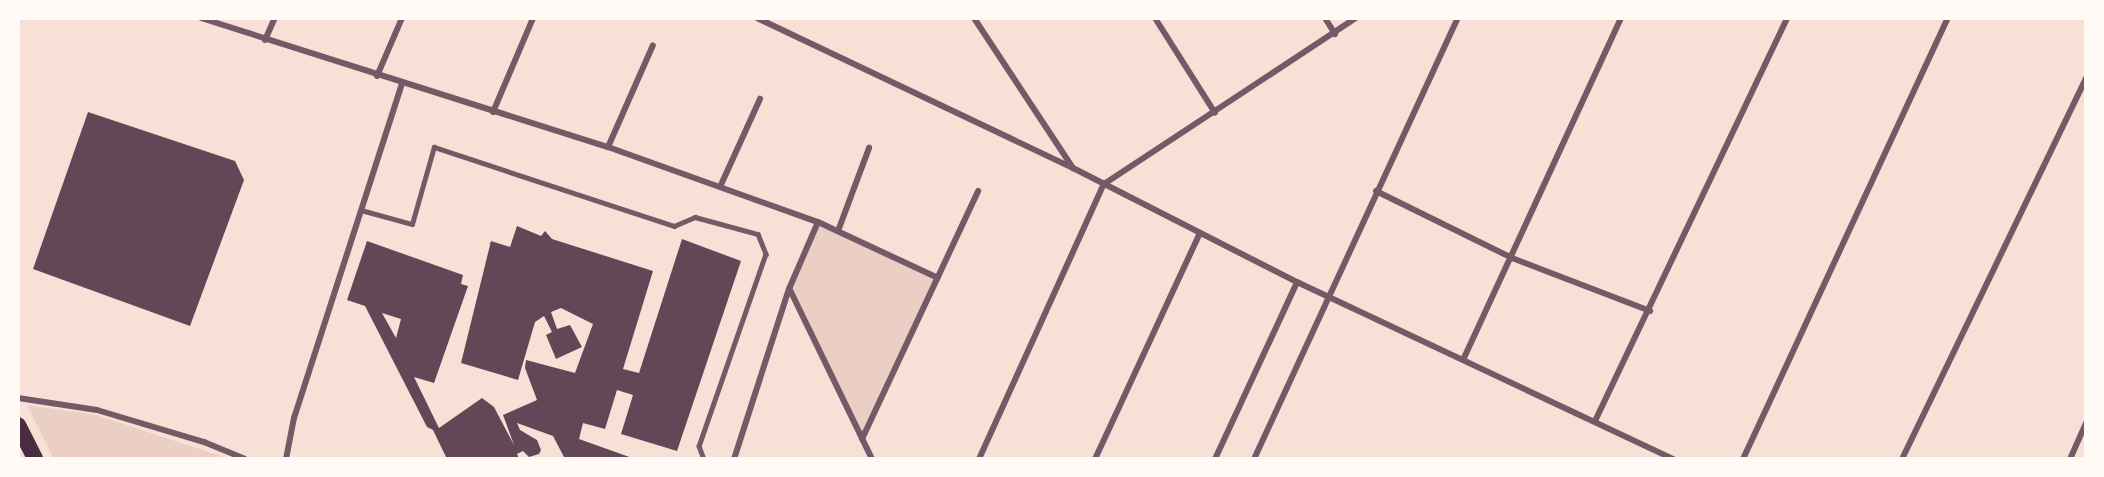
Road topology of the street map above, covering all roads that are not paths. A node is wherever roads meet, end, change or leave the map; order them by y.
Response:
1 (201, 18) edge
2 (275, 18) edge
3 (402, 18) edge
4 (533, 18) edge
5 (757, 18) edge
6 (974, 18) edge
7 (1155, 18) edge
8 (1325, 18) edge
9 (1356, 18) edge
10 (1458, 18) edge
11 (1621, 18) edge
12 (1787, 18) edge
13 (1948, 18) edge
14 (1335, 34) junction
15 (265, 40) junction
16 (653, 45) dead end
17 (377, 76) junction
18 (2086, 78) edge
19 (402, 84) junction
20 (760, 99) dead end
21 (493, 112) junction
22 (1215, 113) junction
23 (608, 147) junction
24 (869, 148) dead end
25 (1073, 168) junction
26 (1104, 184) junction
27 (720, 187) junction
28 (978, 191) dead end
29 (1376, 191) junction
30 (361, 210) junction
31 (818, 222) junction
32 (838, 231) junction
33 (1200, 233) junction
34 (1512, 258) junction
35 (938, 278) junction
36 (1297, 282) junction
37 (789, 289) junction
38 (1331, 296) junction
39 (1650, 311) junction
40 (1463, 360) junction
41 (18, 398) edge
42 (1595, 421) junction
43 (2086, 423) edge
44 (18, 425) edge
45 (862, 439) junction
46 (35, 459) edge
47 (245, 459) edge
48 (286, 459) edge
49 (704, 459) edge
50 (734, 459) edge
51 (872, 459) edge
52 (979, 459) edge
53 (1095, 459) edge
54 (1215, 459) edge
55 (1254, 459) edge
56 (1673, 459) edge
57 (1743, 459) edge
58 (1902, 459) edge
59 (2070, 459) edge

1 - 15 street
2 - 15 street
3 - 17 street
4 - 21 street
5 - 25 street
6 - 25 street
7 - 22 street
8 - 14 street
9 - 14 street
10 - 29 street
11 - 34 street
12 - 39 street
13 - 57 street
14 - 22 street
15 - 17 street
16 - 23 street
17 - 19 street
18 - 58 street
19 - 21 street
19 - 30 street
20 - 27 street
21 - 23 street
22 - 26 street
23 - 27 street
24 - 32 street
25 - 26 street
26 - 33 street
26 - 52 street
27 - 31 street
28 - 35 street
29 - 34 street
29 - 38 street
30 - 48 street
30 - 49 lane
31 - 32 street
31 - 37 street
32 - 35 street
33 - 36 street
33 - 53 street
34 - 39 street
34 - 40 street
35 - 45 street
36 - 38 street
36 - 54 street
37 - 45 street
37 - 50 street
38 - 40 street
38 - 55 street
39 - 42 street
40 - 42 street
41 - 47 street
42 - 56 street
43 - 59 street
44 - 46 highway
45 - 51 street

